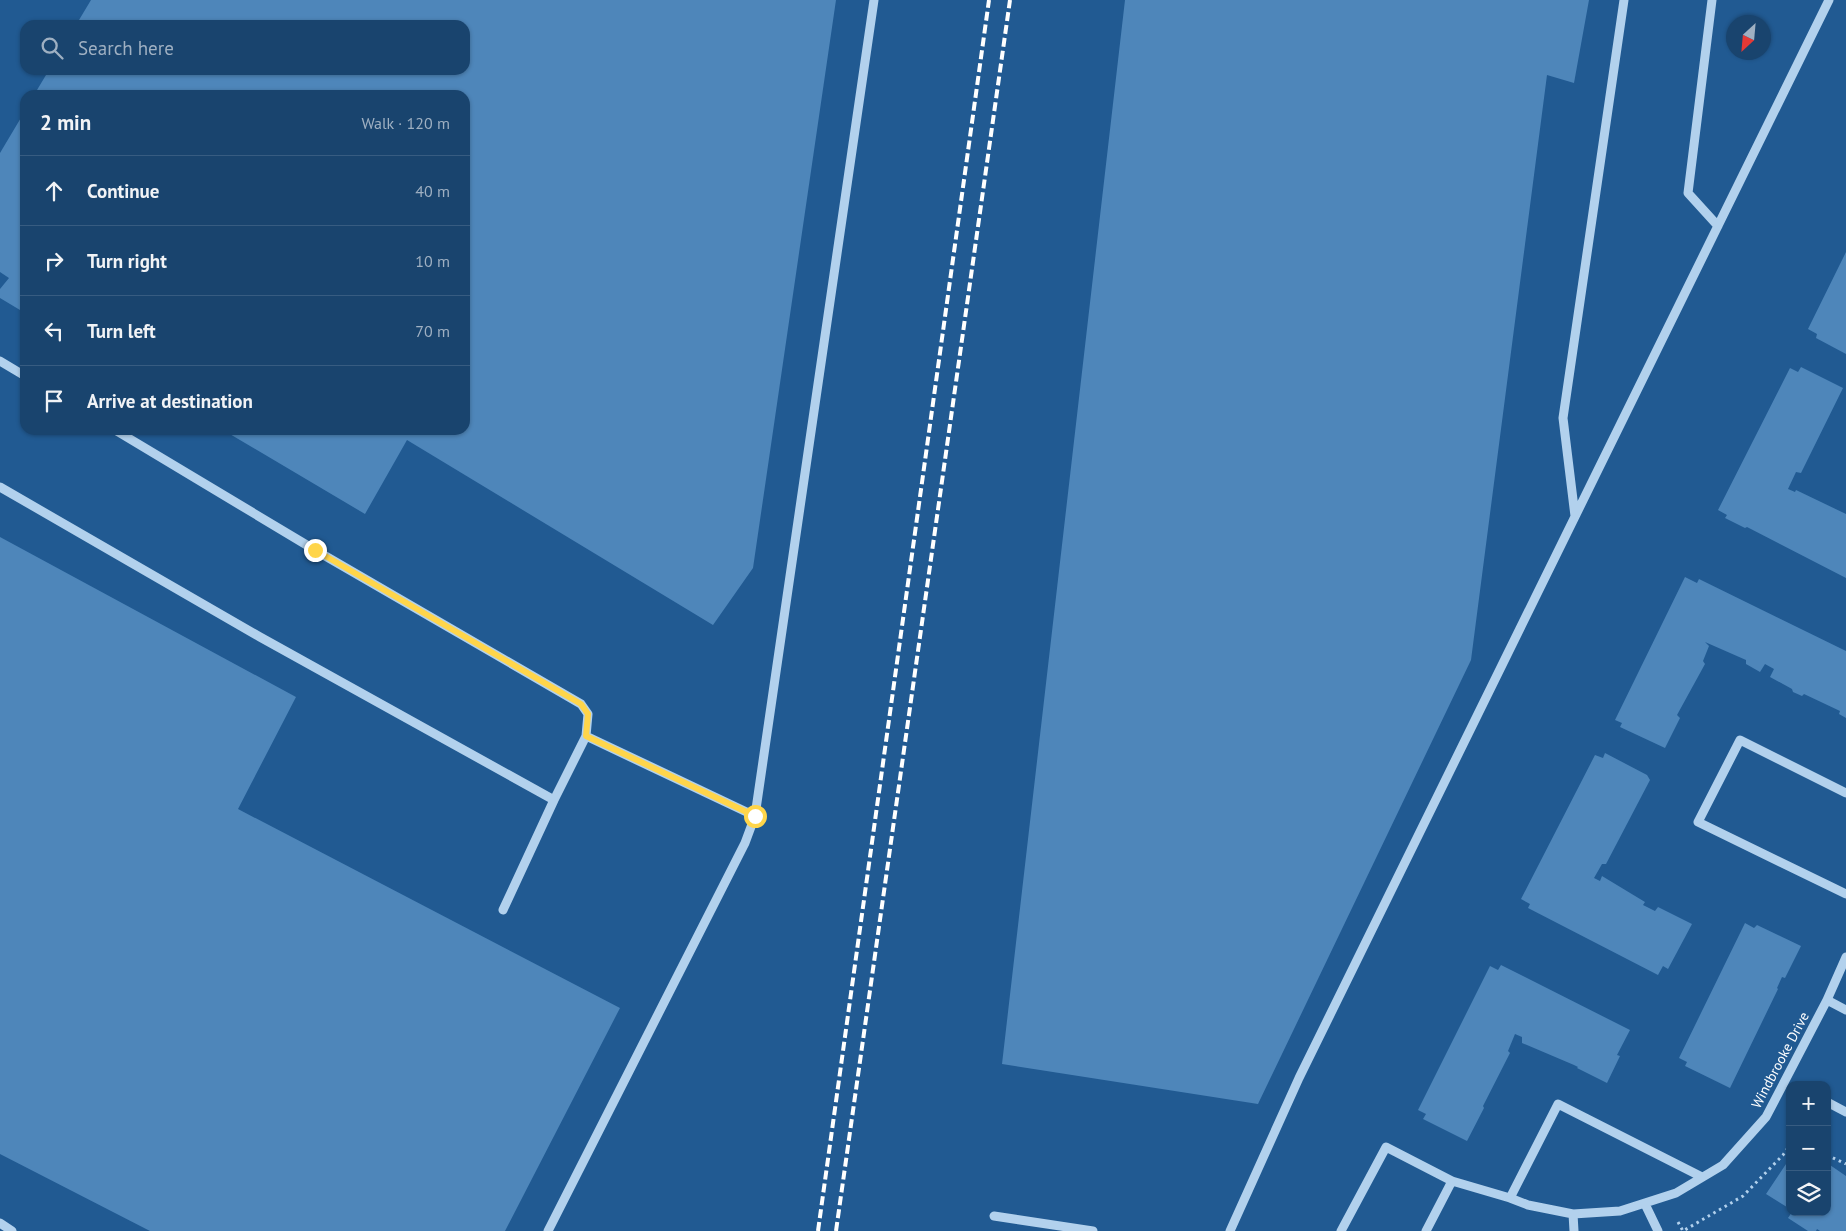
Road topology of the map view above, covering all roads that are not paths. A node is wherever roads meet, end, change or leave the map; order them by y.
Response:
1 (874, 0) edge
2 (1624, 0) edge
3 (1712, 0) edge
4 (1829, 0) edge
5 (1718, 226) junction
6 (0, 361) edge
7 (20, 373) edge
8 (123, 435) edge
9 (0, 487) edge
10 (1575, 516) junction
11 (586, 736) junction
12 (1846, 793) edge
13 (554, 800) junction
14 (755, 816) junction
15 (1846, 894) edge
16 (503, 910) dead end
17 (1846, 957) edge
18 (1827, 1000) junction
19 (1846, 1010) edge
20 (1789, 1081) edge
21 (1786, 1086) edge
22 (1831, 1104) edge
23 (1846, 1112) edge
24 (1702, 1177) junction
25 (1452, 1181) junction
26 (1510, 1198) junction
27 (1645, 1204) junction
28 (1573, 1214) junction
29 (994, 1216) dead end
30 (0, 1223) edge
31 (12, 1231) edge
32 (548, 1231) edge
33 (1093, 1231) edge
34 (1230, 1231) edge
35 (1341, 1231) edge
36 (1426, 1231) edge
37 (1574, 1231) edge
38 (1658, 1231) edge

1 - 14 street
2 - 10 street
3 - 5 street
4 - 5 street
5 - 10 street
6 - 7 street
8 - 11 street
9 - 13 street
10 - 34 street
11 - 13 street
11 - 14 street
12 - 15 street
13 - 16 street
14 - 32 street
17 - 18 street, Windbrooke Drive
18 - 19 street
18 - 20 street, Windbrooke Drive
21 - 24 street, Windbrooke Drive
22 - 23 street
24 - 26 street
24 - 27 street, Windbrooke Drive
25 - 26 street, Windbrooke Drive
25 - 35 street, Windbrooke Drive
25 - 36 street
26 - 28 street, Windbrooke Drive
27 - 28 street, Windbrooke Drive
27 - 38 street
28 - 37 street
29 - 33 street
30 - 31 street

